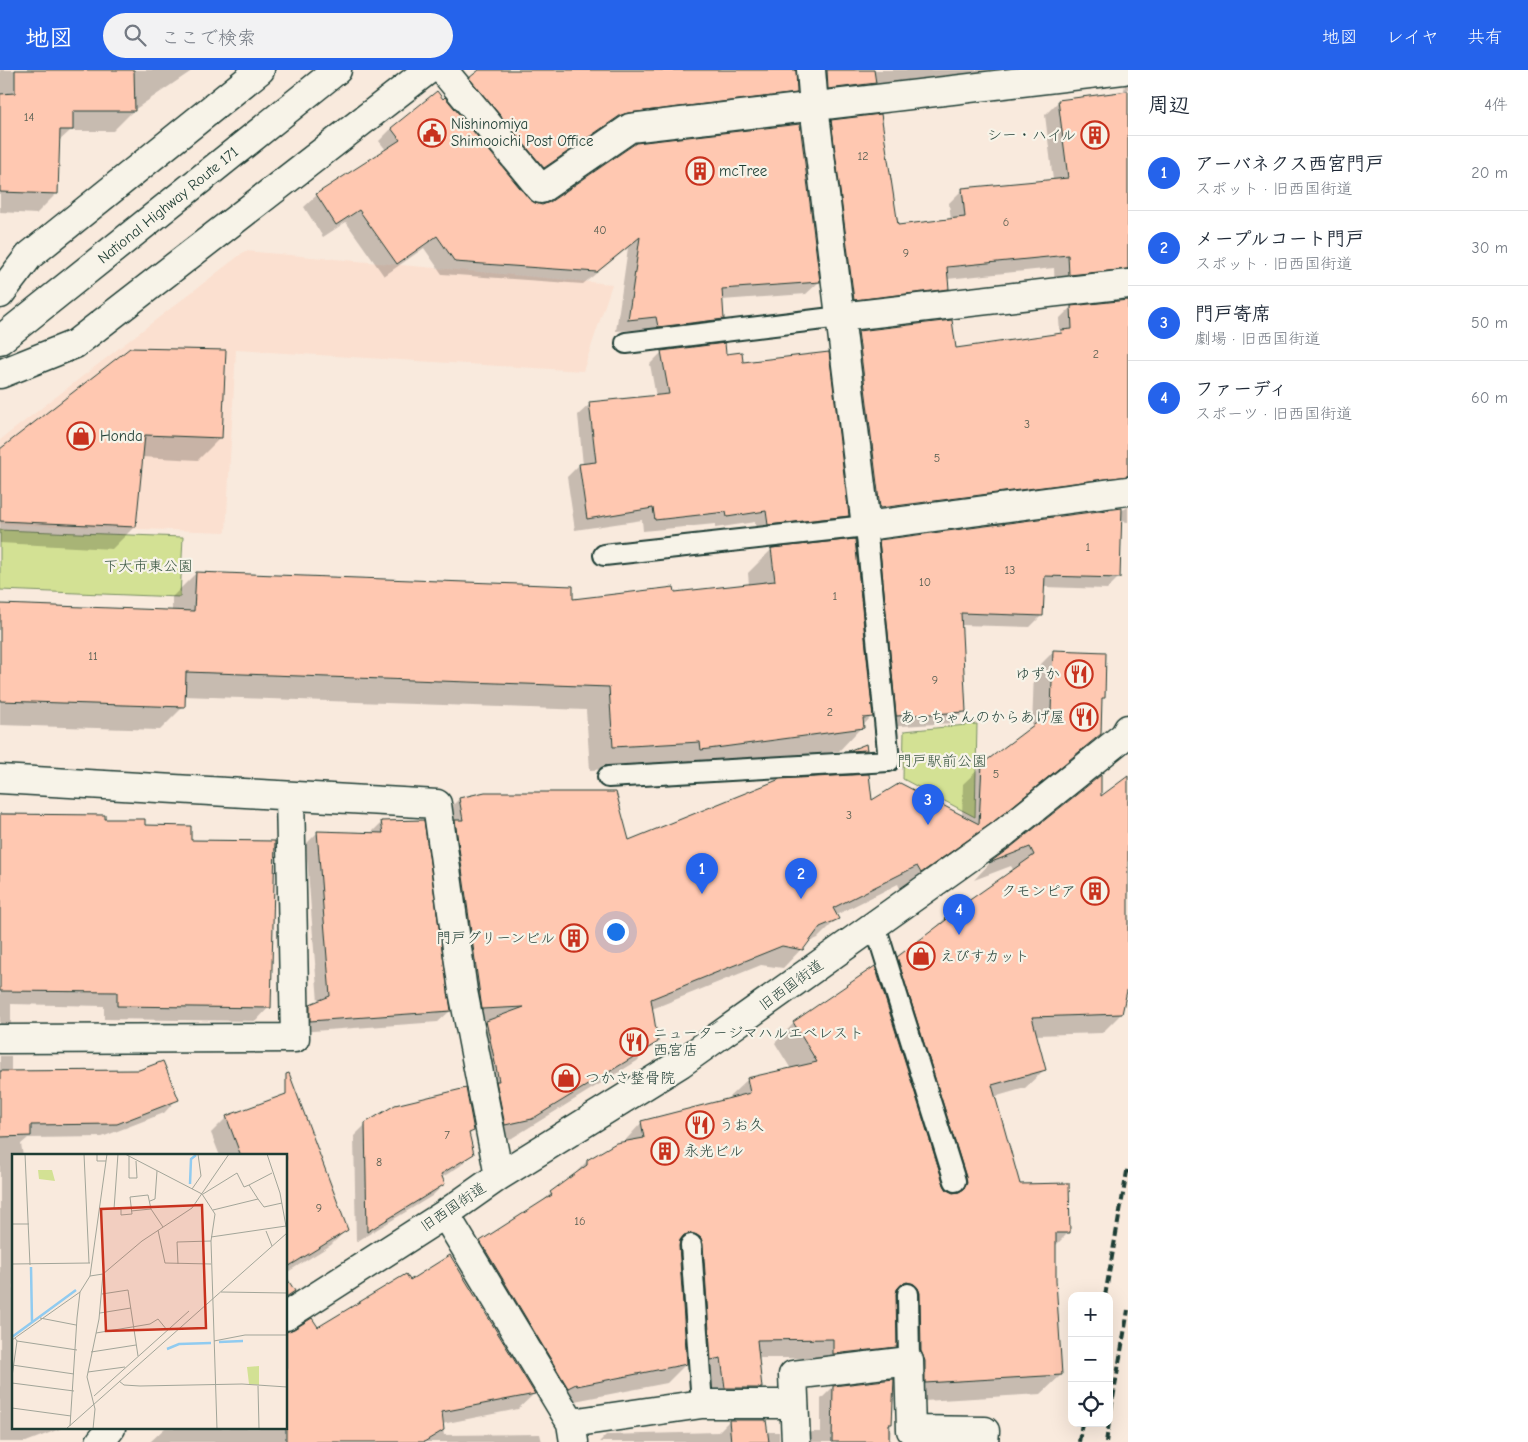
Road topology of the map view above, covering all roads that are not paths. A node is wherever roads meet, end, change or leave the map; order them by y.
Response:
1 (260, 70) edge
2 (337, 70) edge
3 (428, 70) edge
4 (444, 70) edge
5 (811, 70) edge
6 (1123, 70) edge
7 (814, 106) junction
8 (1128, 284) edge
9 (0, 294) edge
10 (840, 317) junction
11 (0, 340) edge
12 (626, 343) dead end
13 (0, 374) edge
14 (1128, 491) edge
15 (866, 526) junction
16 (604, 555) dead end
17 (1128, 729) edge
18 (608, 776) dead end
19 (0, 779) edge
20 (290, 796) junction
21 (875, 925) junction
22 (0, 1039) edge
23 (499, 1176) junction
24 (955, 1181) dead end
25 (445, 1214) junction
26 (691, 1245) dead end
27 (908, 1294) dead end
28 (288, 1315) edge
29 (909, 1361) junction
30 (702, 1404) junction
31 (794, 1404) junction
32 (109, 1430) edge
33 (573, 1433) edge
34 (100, 1442) edge
35 (796, 1442) edge
36 (984, 1442) edge

1 - 9 main road
2 - 11 main road, National Highway Route 171
3 - 13 main road
4 - 7 main road
5 - 7 main road
6 - 7 main road
7 - 10 main road
8 - 10 main road
10 - 12 lane
10 - 15 main road
14 - 15 main road
15 - 16 lane
15 - 18 lane
17 - 21 main road, 旧西国街道
19 - 20 main road
20 - 22 main road
20 - 23 main road
21 - 23 main road, 旧西国街道
21 - 24 lane
23 - 25 main road, 旧西国街道
25 - 28 main road, 旧西国街道
25 - 33 main road
26 - 30 lane
27 - 29 lane
29 - 31 main road
29 - 36 main road
30 - 31 main road
30 - 33 main road
31 - 35 main road
32 - 34 main road

